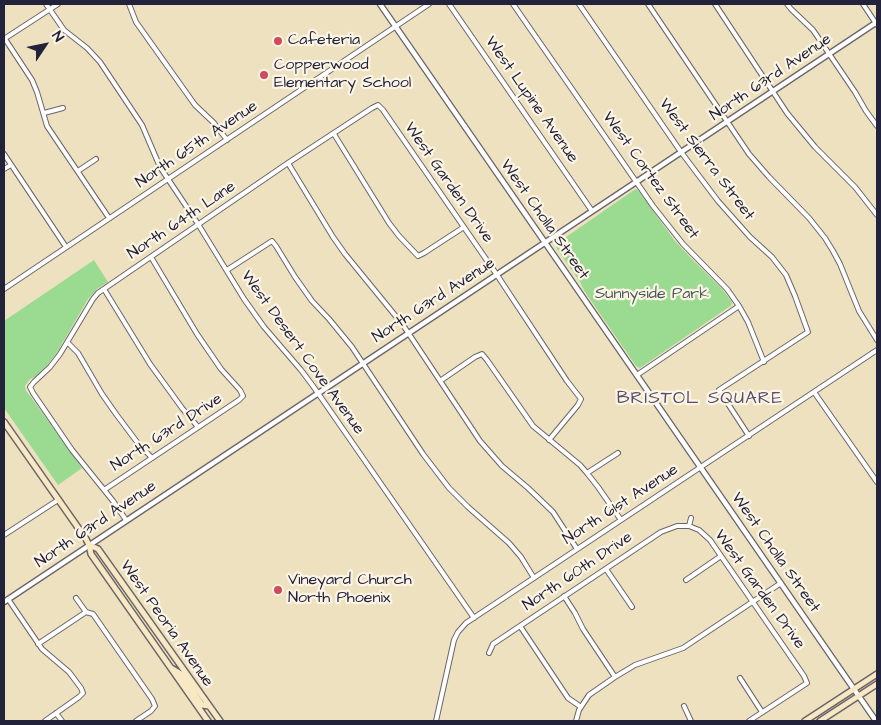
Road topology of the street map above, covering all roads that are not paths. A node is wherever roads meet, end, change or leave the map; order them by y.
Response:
1 (46, 4) edge
2 (58, 4) edge
3 (129, 4) edge
4 (380, 4) edge
5 (429, 4) edge
6 (449, 4) edge
7 (514, 4) edge
8 (579, 4) edge
9 (648, 4) edge
10 (714, 4) edge
11 (787, 4) edge
12 (863, 4) edge
13 (49, 9) junction
14 (877, 23) edge
15 (396, 27) junction
16 (4, 39) edge
17 (830, 54) junction
18 (773, 92) junction
19 (378, 105) joint
20 (63, 108) dead end
21 (44, 114) junction
22 (727, 122) junction
23 (877, 126) edge
24 (334, 134) junction
25 (227, 140) junction
26 (681, 152) junction
27 (4, 154) edge
28 (96, 159) dead end
29 (288, 163) junction
30 (11, 164) junction
31 (4, 169) edge
32 (78, 171) junction
33 (168, 179) junction
34 (637, 182) junction
35 (592, 211) junction
36 (877, 215) edge
37 (109, 218) junction
38 (198, 224) junction
39 (464, 227) junction
40 (544, 243) junction
41 (66, 247) junction
42 (151, 257) junction
43 (227, 270) junction
44 (497, 275) junction
45 (4, 289) edge
46 (104, 289) junction
47 (739, 306) junction
48 (408, 333) junction
49 (877, 340) edge
50 (68, 343) junction
51 (877, 350) edge
52 (764, 362) junction
53 (363, 363) junction
54 (637, 375) junction
55 (440, 381) junction
56 (814, 392) junction
57 (318, 393) junction
58 (4, 422) edge
59 (198, 428) junction
60 (748, 436) junction
61 (549, 440) junction
62 (618, 453) dead end
63 (152, 458) junction
64 (701, 468) junction
65 (587, 473) junction
66 (877, 482) edge
67 (104, 490) junction
68 (58, 500) junction
69 (691, 518) dead end
70 (126, 520) junction
71 (621, 520) junction
72 (689, 526) junction
73 (4, 535) edge
74 (90, 545) junction
75 (577, 549) junction
76 (721, 556) junction
77 (606, 569) junction
78 (534, 578) junction
79 (686, 580) dead end
80 (781, 583) junction
81 (564, 596) junction
82 (76, 598) dead end
83 (6, 600) edge
84 (753, 602) junction
85 (632, 607) dead end
86 (86, 612) junction
87 (474, 618) junction
88 (520, 626) junction
89 (38, 644) junction
90 (489, 653) dead end
91 (169, 665) junction
92 (877, 674) edge
93 (615, 677) junction
94 (740, 678) dead end
95 (877, 684) edge
96 (855, 689) junction
97 (859, 696) junction
98 (209, 706) junction
99 (684, 706) dead end
100 (581, 707) junction
101 (762, 712) junction
102 (56, 713) junction
103 (45, 721) edge
104 (62, 721) edge
105 (136, 721) edge
106 (208, 721) edge
107 (220, 721) edge
108 (436, 721) edge
109 (576, 721) edge
110 (691, 721) edge
111 (749, 721) edge
112 (805, 721) edge
113 (820, 721) edge
114 (876, 721) edge

1 - 13 street, West Desert Cove Avenue
2 - 13 street
3 - 25 street
4 - 15 street, West Cholla Street
5 - 15 street, North 65th Avenue
6 - 35 street, West Lupine Avenue
7 - 34 street, West Cortez Street
8 - 26 street, West Sierra Street
9 - 22 street
10 - 18 street
11 - 17 street
12 - 14 street
13 - 16 street
13 - 33 street, West Desert Cove Avenue
14 - 17 street, North 63rd Avenue
15 - 25 street, North 65th Avenue
15 - 40 street, West Cholla Street
16 - 21 street
17 - 18 street, North 63rd Avenue
17 - 23 street
18 - 22 street, North 63rd Avenue
18 - 36 street
19 - 24 street, North 64th Lane
19 - 39 street, West Garden Drive
20 - 21 street
21 - 32 street
22 - 26 street, North 63rd Avenue
22 - 49 street
24 - 29 street, North 64th Lane
24 - 39 street
25 - 33 street, North 65th Avenue
26 - 34 street, North 63rd Avenue
26 - 52 street, West Sierra Street
27 - 30 street
28 - 32 street
29 - 38 street, North 64th Lane
29 - 48 street
30 - 31 street
30 - 41 street
32 - 37 street
33 - 37 street, North 65th Avenue
33 - 38 street, West Desert Cove Avenue
34 - 35 street, North 63rd Avenue
34 - 47 street, West Cortez Street
35 - 40 street, North 63rd Avenue
37 - 41 street, North 65th Avenue
38 - 42 street, North 64th Lane
38 - 43 street, West Desert Cove Avenue
39 - 44 street, West Garden Drive
40 - 44 street, North 63rd Avenue
40 - 54 street, West Cholla Street
41 - 45 street, North 65th Avenue
42 - 46 street, North 64th Lane
42 - 59 street, North 63rd Drive
43 - 53 street
43 - 57 street, West Desert Cove Avenue
44 - 48 street, North 63rd Avenue
44 - 61 street, West Garden Drive
46 - 50 street, North 64th Lane
46 - 59 street
47 - 52 street, West Cortez Street
47 - 54 street
48 - 53 street, North 63rd Avenue
48 - 55 street
50 - 63 street
50 - 67 street, North 64th Lane
51 - 56 street, North 61st Avenue
52 - 60 street
53 - 57 street, North 63rd Avenue
53 - 78 street
54 - 64 street, West Cholla Street
55 - 61 street
55 - 75 street
56 - 60 street, North 61st Avenue
56 - 66 street
57 - 70 street, North 63rd Avenue
57 - 87 street, West Desert Cove Avenue
58 - 68 main road, West Peoria Avenue
59 - 63 street, North 63rd Drive
60 - 64 street, North 61st Avenue
61 - 65 street
62 - 65 street
63 - 67 street, North 63rd Drive
64 - 71 street, North 61st Avenue
64 - 80 street, West Cholla Street
65 - 71 street
67 - 70 street
68 - 73 street
68 - 74 main road, West Peoria Avenue
69 - 72 street, West Garden Drive
70 - 74 street, North 63rd Avenue
71 - 75 street, North 61st Avenue
72 - 76 street, West Garden Drive
72 - 77 street, North 60th Drive
74 - 83 street, North 63rd Avenue
74 - 91 main road, West Peoria Avenue
74 - 98 main road, West Peoria Avenue
75 - 78 street, North 61st Avenue
76 - 79 street
76 - 84 street, West Garden Drive
77 - 81 street, North 60th Drive
77 - 85 street
78 - 87 street, North 61st Avenue
80 - 84 street
80 - 96 street, West Cholla Street
81 - 88 street, North 60th Drive
81 - 93 street
82 - 86 street
83 - 89 street
84 - 93 street
84 - 101 street, West Garden Drive
86 - 89 street
86 - 105 street
87 - 108 street, North 61st Avenue
88 - 90 street, North 60th Drive
88 - 100 street
89 - 102 street
91 - 98 main road
91 - 106 main road, West Peoria Avenue
92 - 96 main road
93 - 100 street
94 - 101 street
95 - 97 main road
96 - 97 street, West Cholla Street
96 - 112 main road
97 - 113 main road
97 - 114 street, West Cholla Street
98 - 107 main road, West Peoria Avenue
99 - 110 street
100 - 109 street
101 - 111 street
102 - 103 street
102 - 104 street

